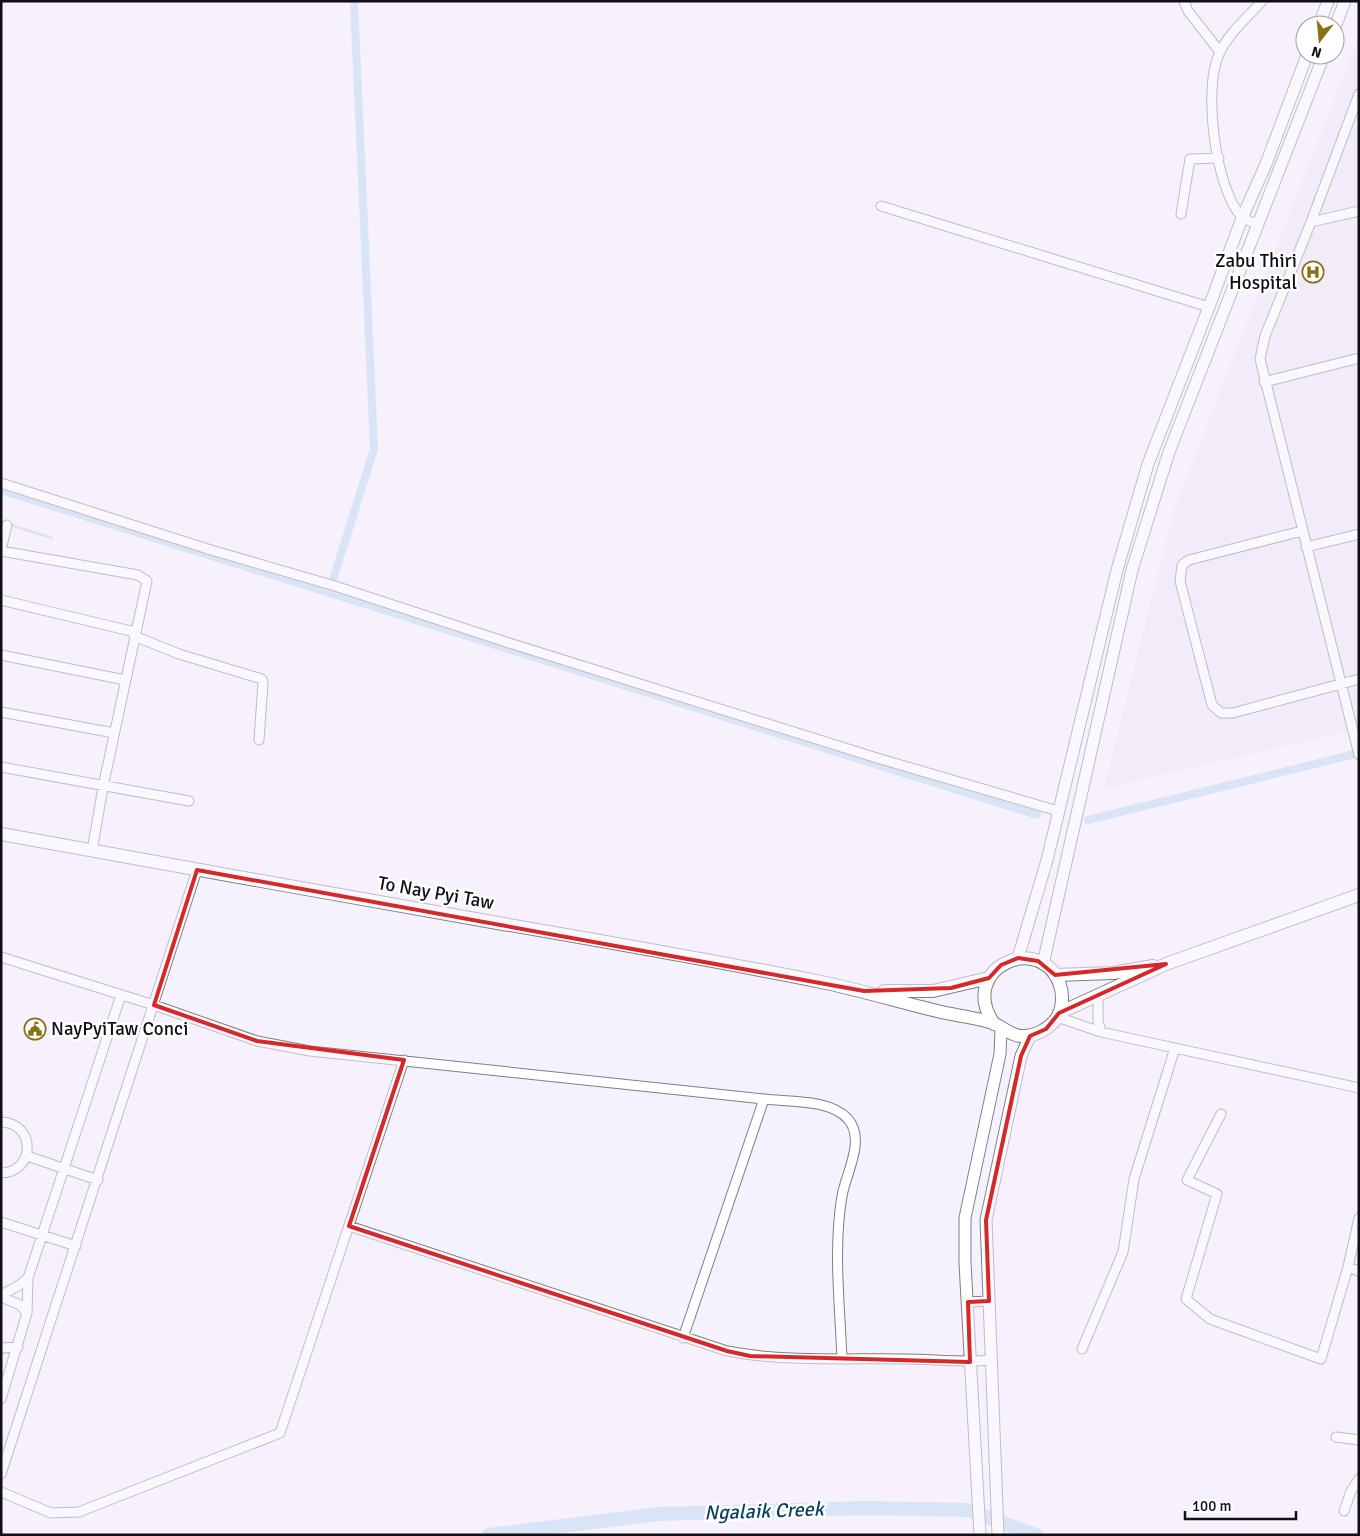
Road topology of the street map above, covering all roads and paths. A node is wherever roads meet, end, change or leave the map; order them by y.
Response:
1 (1184, 1) edge
2 (1262, 1) edge
3 (1328, 1) edge
4 (1345, 1) edge
5 (1323, 15) edge
6 (1340, 15) edge
7 (1220, 52) junction
8 (1304, 65) edge
9 (1320, 65) edge
10 (1359, 94) edge
11 (1219, 158) junction
12 (881, 206) dead end
13 (1359, 210) edge
14 (1181, 214) dead end
15 (1242, 218) junction
16 (1311, 222) junction
17 (1258, 224) junction
18 (1209, 308) junction
19 (1359, 358) edge
20 (1264, 382) junction
21 (1, 484) edge
22 (7, 525) dead end
23 (1302, 531) junction
24 (1359, 534) edge
25 (1306, 547) junction
26 (1, 551) edge
27 (1, 600) edge
28 (135, 634) junction
29 (1, 655) edge
30 (125, 680) junction
31 (1359, 680) edge
32 (1342, 684) junction
33 (1, 712) edge
34 (114, 733) junction
35 (259, 740) dead end
36 (1358, 752) edge
37 (1, 767) edge
38 (103, 787) junction
39 (190, 802) dead end
40 (1058, 811) junction
41 (1, 834) edge
42 (92, 850) junction
43 (197, 870) junction
44 (1359, 894) edge
45 (1, 957) edge
46 (1018, 958) junction
47 (1043, 964) junction
48 (1166, 964) junction
49 (1055, 975) junction
50 (989, 978) junction
51 (864, 991) junction
52 (121, 995) junction
53 (1098, 996) junction
54 (154, 1005) junction
55 (1058, 1015) junction
56 (998, 1026) junction
57 (1101, 1032) junction
58 (1030, 1036) junction
59 (1175, 1048) junction
60 (404, 1060) junction
61 (1359, 1088) edge
62 (764, 1099) junction
63 (1221, 1114) dead end
64 (1, 1122) edge
65 (27, 1156) junction
66 (64, 1168) junction
67 (1, 1173) edge
68 (98, 1180) junction
69 (1359, 1218) edge
70 (1, 1222) edge
71 (349, 1226) junction
72 (42, 1236) junction
73 (76, 1246) junction
74 (1348, 1267) junction
75 (1359, 1271) edge
76 (28, 1278) junction
77 (1, 1296) edge
78 (989, 1301) junction
79 (968, 1302) junction
80 (27, 1313) junction
81 (683, 1338) junction
82 (18, 1347) junction
83 (1, 1348) edge
84 (1082, 1349) dead end
85 (842, 1359) junction
86 (991, 1360) junction
87 (970, 1362) junction
88 (2, 1395) edge
89 (1336, 1437) dead end
90 (1359, 1440) edge
91 (3, 1463) edge
92 (1, 1474) edge
93 (1359, 1479) edge
94 (1, 1492) edge
95 (1344, 1511) dead end
96 (980, 1535) edge
97 (998, 1535) edge

1 - 7 street
2 - 7 street
3 - 5 main road
4 - 6 main road
7 - 11 street
8 - 15 main road
9 - 17 main road
10 - 16 street
11 - 14 street
11 - 15 street
12 - 18 street
13 - 16 street
15 - 17 street
15 - 18 main road
16 - 20 street
17 - 47 main road
18 - 40 main road
19 - 20 street
20 - 23 street
21 - 40 street
22 - 26 street
23 - 25 street
23 - 32 street
24 - 25 street
25 - 32 street
26 - 28 street
27 - 28 street
28 - 30 street
28 - 35 street
29 - 30 street
30 - 34 street
31 - 32 street
32 - 36 street
33 - 34 street
34 - 38 street
37 - 38 street
38 - 39 street
38 - 42 street
40 - 46 main road
41 - 42 main road, To Nay Pyi Taw
42 - 43 main road, To Nay Pyi Taw
43 - 51 main road, To Nay Pyi Taw
43 - 54 street
44 - 48 main road
45 - 52 street
46 - 47 main road
46 - 50 main road
47 - 49 main road
48 - 49 main road
48 - 53 main road
49 - 55 main road
50 - 51 main road
50 - 56 main road
51 - 56 main road
52 - 54 street
52 - 66 street
53 - 55 main road
53 - 57 street
54 - 60 street
54 - 68 street
55 - 57 street
55 - 58 main road
56 - 58 main road
56 - 79 main road
57 - 59 street
58 - 78 main road
59 - 61 street
59 - 84 street
60 - 62 street
60 - 71 street
62 - 81 street
62 - 85 street
63 - 74 street
64 - 65 street
65 - 66 street
65 - 67 street
66 - 68 street
66 - 72 street
68 - 73 street
69 - 74 street
70 - 72 street
71 - 81 street
71 - 94 street
72 - 73 street
72 - 76 street
73 - 91 street
74 - 75 street
76 - 77 street
76 - 80 street
77 - 80 street
78 - 79 street
78 - 86 main road
79 - 87 main road
80 - 82 street
81 - 85 street
82 - 83 street
82 - 88 street
85 - 87 street
86 - 87 street
86 - 97 main road
87 - 96 main road
89 - 90 street
91 - 92 street
93 - 95 street

